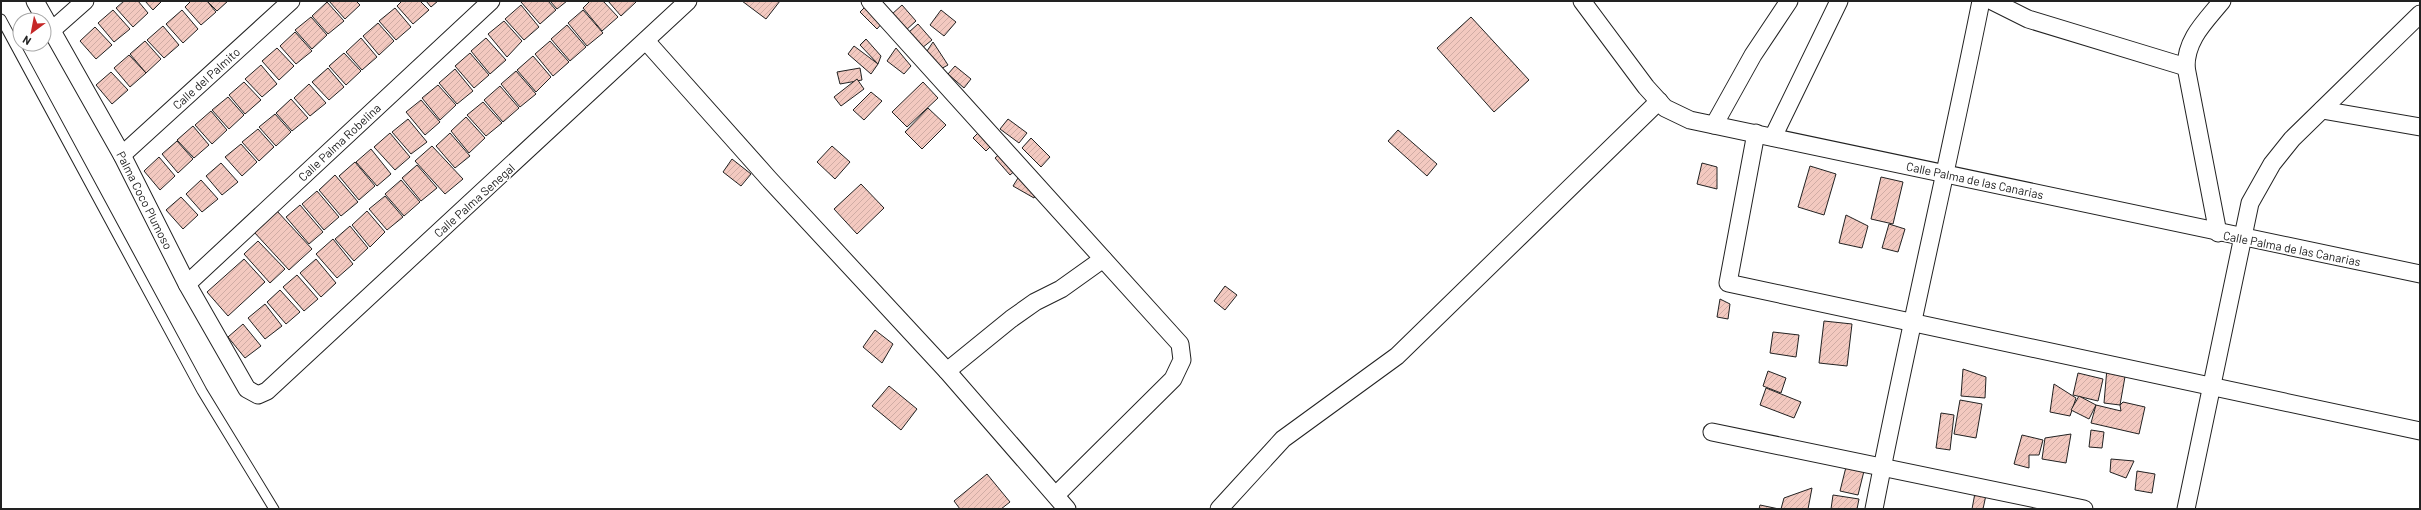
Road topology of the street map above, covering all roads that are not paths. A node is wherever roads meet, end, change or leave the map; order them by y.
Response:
1 (35, 1) edge
2 (85, 1) edge
3 (291, 1) edge
4 (491, 1) edge
5 (688, 1) edge
6 (870, 1) edge
7 (1582, 1) edge
8 (1789, 1) edge
9 (1839, 1) edge
10 (1981, 1) edge
11 (1992, 1) edge
12 (2222, 1) edge
13 (41, 12) edge
14 (2420, 14) edge
15 (1, 20) edge
16 (52, 30) edge
17 (52, 33) edge
18 (647, 42) junction
19 (2186, 67) junction
20 (1659, 101) junction
21 (2322, 110) junction
22 (1714, 125) junction
23 (2420, 127) edge
24 (1756, 133) junction
25 (1773, 137) junction
26 (122, 155) junction
27 (1946, 174) junction
28 (2218, 233) junction
29 (2242, 237) junction
30 (1103, 259) junction
31 (2420, 274) edge
32 (187, 284) junction
33 (1912, 322) junction
34 (947, 371) junction
35 (2211, 386) junction
36 (258, 395) joint
37 (2420, 431) edge
38 (1712, 432) dead end
39 (1882, 467) junction
40 (1056, 495) junction
41 (274, 509) edge
42 (1068, 509) edge
43 (1218, 509) edge
44 (1874, 509) edge
45 (2084, 509) edge
46 (2186, 509) edge

1 - 13 street, Palma Coco Plumoso
2 - 16 street
3 - 26 street, Calle del Palmito
4 - 32 street, Calle Palma Robelina
5 - 18 street, Calle Palma Senegal
6 - 30 street
7 - 20 street, Calle Palma de las Canarias
8 - 22 street
9 - 25 street
10 - 27 street
11 - 19 street
12 - 19 street
14 - 21 street
15 - 41 lane
17 - 26 street, Palma Coco Plumoso
18 - 34 street
18 - 36 street, Calle Palma Senegal
19 - 28 street
20 - 22 street, Calle Palma de las Canarias
20 - 43 street
21 - 23 street
21 - 29 street
22 - 24 street, Calle Palma de las Canarias
24 - 25 street, Calle Palma de las Canarias
24 - 33 street
25 - 27 street, Calle Palma de las Canarias
26 - 32 street, Palma Coco Plumoso
27 - 28 street, Calle Palma de las Canarias
27 - 33 street
28 - 29 street, Calle Palma de las Canarias
29 - 31 street, Calle Palma de las Canarias
29 - 35 street
30 - 34 street
30 - 40 street
32 - 36 street, Palma Coco Plumoso
33 - 35 street
33 - 39 street
34 - 40 street
35 - 37 street
35 - 46 street
38 - 39 street
39 - 44 street
39 - 45 street
40 - 42 street

